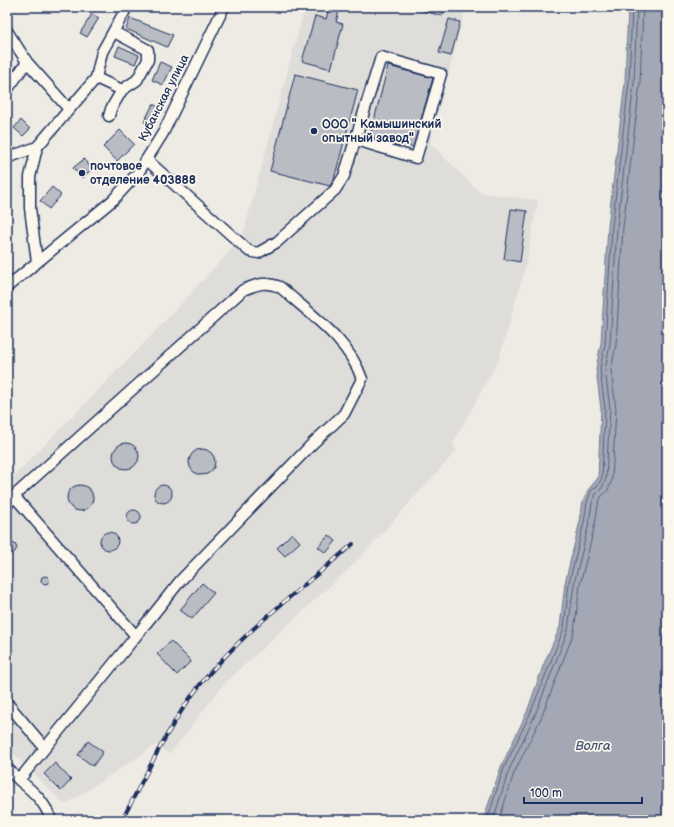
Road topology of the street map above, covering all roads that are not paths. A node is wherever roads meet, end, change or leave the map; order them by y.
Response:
1 (127, 7) edge
2 (224, 7) edge
3 (7, 31) edge
4 (114, 32) junction
5 (27, 62) junction
6 (96, 78) junction
7 (7, 90) edge
8 (122, 90) junction
9 (68, 108) junction
10 (109, 116) dead end
11 (356, 140) junction
12 (36, 147) junction
13 (7, 158) edge
14 (147, 160) junction
15 (37, 262) junction
16 (7, 287) edge
17 (14, 496) junction
18 (7, 505) edge
19 (136, 636) junction
20 (7, 703) edge
21 (45, 748) junction
22 (7, 768) edge
23 (19, 780) junction
24 (51, 820) edge

1 - 4 street
2 - 14 street, Кубанская улица
3 - 5 street
4 - 6 street
4 - 8 street
5 - 7 street
5 - 9 street
6 - 8 street
6 - 9 street
8 - 10 street
9 - 12 street
11 - 11 street
11 - 14 street
12 - 13 street
12 - 15 street
14 - 15 street, Кубанская улица
15 - 16 street, Кубанская улица
17 - 18 street
17 - 19 street
17 - 19 street
19 - 21 street
20 - 21 street
21 - 23 street
22 - 23 street
23 - 24 street

